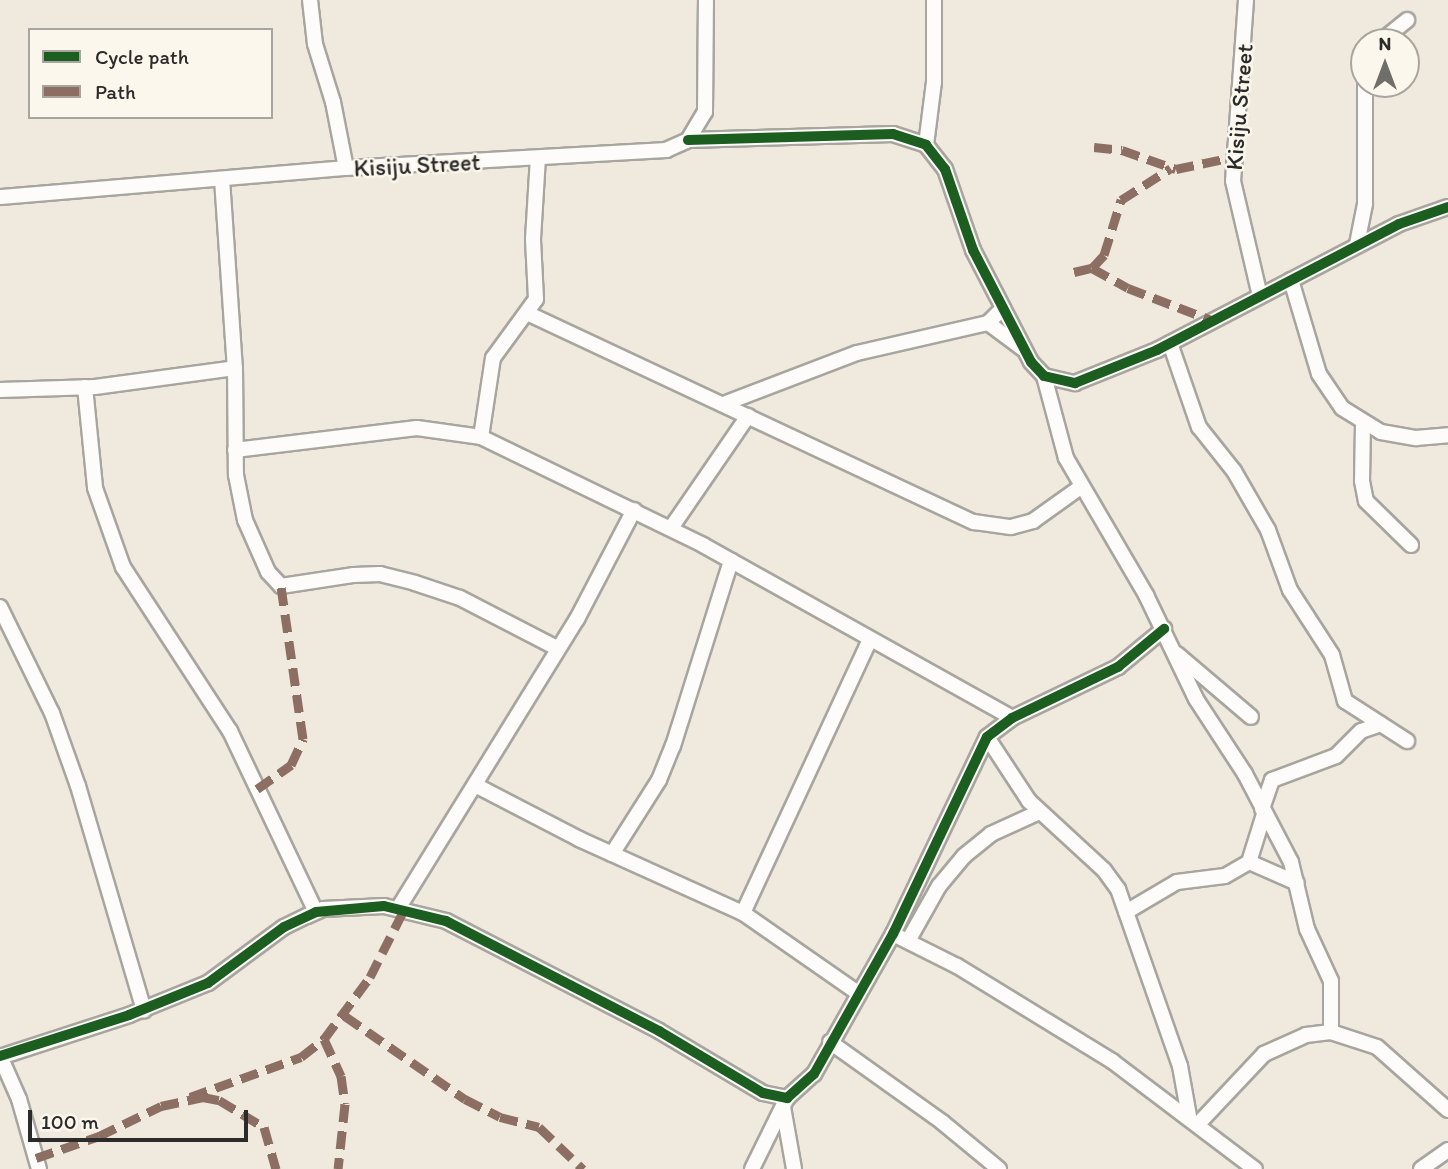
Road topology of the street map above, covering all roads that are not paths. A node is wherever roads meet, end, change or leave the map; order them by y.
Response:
1 (310, 0) edge
2 (706, 0) edge
3 (934, 0) edge
4 (1246, 0) edge
5 (1407, 20) dead end
6 (1397, 28) edge
7 (1365, 98) edge
8 (688, 139) junction
9 (926, 145) junction
10 (538, 159) junction
11 (346, 168) junction
12 (222, 179) junction
13 (0, 197) edge
14 (1448, 207) edge
15 (1357, 244) junction
16 (1292, 280) junction
17 (1260, 296) junction
18 (1003, 308) junction
19 (529, 314) junction
20 (988, 323) junction
21 (1170, 343) junction
22 (1024, 350) junction
23 (235, 368) junction
24 (1044, 376) junction
25 (85, 387) junction
26 (0, 390) edge
27 (726, 403) junction
28 (748, 416) junction
29 (1363, 424) junction
30 (1448, 435) edge
31 (481, 437) junction
32 (235, 450) junction
33 (1082, 486) junction
34 (634, 510) junction
35 (671, 528) junction
36 (1410, 545) dead end
37 (731, 561) junction
38 (0, 607) edge
39 (1164, 629) junction
40 (870, 640) junction
41 (557, 648) junction
42 (1175, 654) junction
43 (1012, 718) junction
44 (1251, 718) dead end
45 (1381, 724) junction
46 (987, 737) junction
47 (1407, 741) dead end
48 (475, 785) junction
49 (1039, 812) junction
50 (1263, 812) junction
51 (612, 854) junction
52 (1249, 862) junction
53 (1297, 883) junction
54 (399, 907) junction
55 (316, 912) junction
56 (1126, 912) junction
57 (743, 913) junction
58 (893, 934) junction
59 (908, 941) junction
60 (858, 993) junction
61 (144, 1010) junction
62 (1332, 1032) junction
63 (830, 1042) junction
64 (0, 1057) edge
65 (785, 1102) junction
66 (1448, 1110) edge
67 (1194, 1119) junction
68 (1448, 1150) edge
69 (39, 1169) edge
70 (752, 1169) edge
71 (794, 1169) edge
72 (999, 1169) edge
73 (1255, 1169) edge
74 (1421, 1169) edge

1 - 11 street
2 - 8 street
3 - 9 street
4 - 17 street, Kisiju Street
5 - 6 street
7 - 15 street
8 - 9 street, Kisiju Street
8 - 10 street, Kisiju Street
9 - 18 street
10 - 11 street, Kisiju Street
10 - 19 street
11 - 12 street, Kisiju Street
12 - 13 street, Kisiju Street
12 - 23 street
14 - 15 street
15 - 16 street
16 - 17 street
16 - 29 street
17 - 21 street
18 - 20 street
18 - 22 street
19 - 27 street
19 - 31 street
20 - 22 street
20 - 27 street
21 - 24 street
21 - 45 street
22 - 24 street
23 - 25 street
23 - 32 street
24 - 33 street
25 - 26 street
25 - 55 street
27 - 28 street
28 - 33 street
28 - 35 street
29 - 30 street
29 - 36 street
31 - 32 street
31 - 34 street
32 - 41 street
33 - 39 street
34 - 35 street
34 - 41 street
35 - 37 street
37 - 40 street
37 - 51 street
38 - 61 street
39 - 42 street
39 - 43 street
40 - 43 street
40 - 57 street
41 - 48 street
42 - 44 street
42 - 50 street
43 - 46 street
45 - 47 street
45 - 50 street
46 - 49 street
46 - 58 street
48 - 51 street
48 - 54 street
49 - 56 street
49 - 59 street
50 - 52 street
50 - 53 street
51 - 57 street
52 - 53 street
52 - 56 street
53 - 62 street
54 - 55 street
54 - 65 street
55 - 61 street
56 - 67 street
57 - 60 street
58 - 59 street
58 - 60 street
59 - 67 street
60 - 63 street
61 - 64 street
62 - 66 street
62 - 67 street
63 - 65 street
63 - 72 street
64 - 69 street
65 - 70 street
65 - 71 street
67 - 73 street
68 - 74 street

